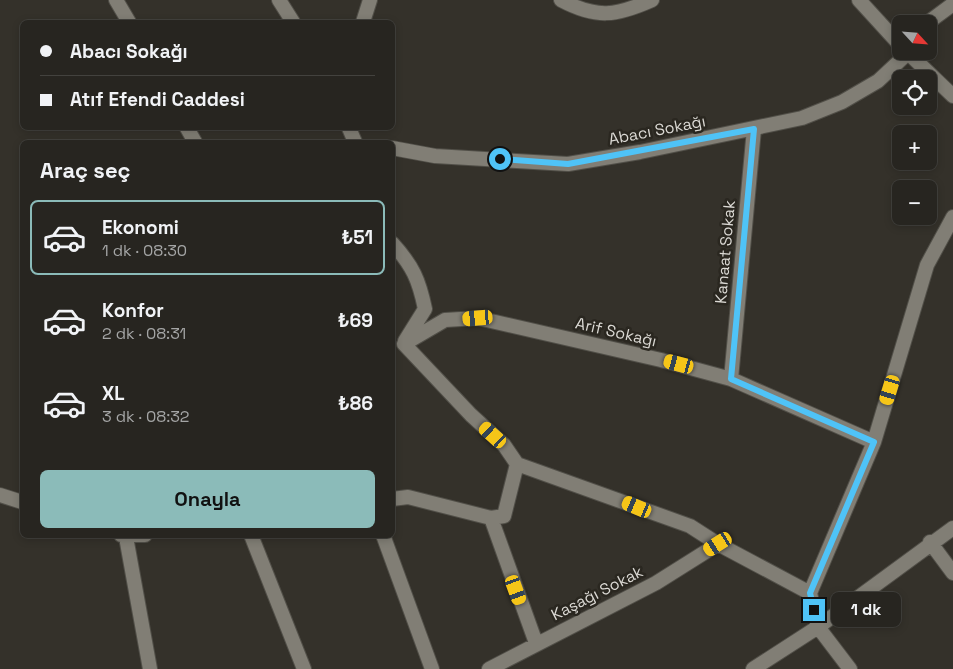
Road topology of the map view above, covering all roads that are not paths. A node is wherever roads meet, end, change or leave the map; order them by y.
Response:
1 (116, 0) edge
2 (279, 0) edge
3 (370, 0) edge
4 (561, 0) edge
5 (652, 0) edge
6 (859, 0) edge
7 (953, 4) edge
8 (938, 15) edge
9 (128, 20) edge
10 (292, 20) edge
11 (364, 20) edge
12 (892, 36) edge
13 (894, 60) edge
14 (916, 60) edge
15 (953, 96) edge
16 (754, 129) junction
17 (395, 149) edge
18 (953, 217) edge
19 (395, 246) edge
20 (404, 344) junction
21 (731, 379) junction
22 (874, 442) junction
23 (517, 464) junction
24 (0, 495) edge
25 (395, 499) edge
26 (20, 501) edge
27 (490, 518) junction
28 (953, 528) edge
29 (123, 538) edge
30 (251, 538) edge
31 (384, 538) edge
32 (930, 542) junction
33 (718, 544) junction
34 (953, 573) edge
35 (810, 593) junction
36 (818, 627) junction
37 (536, 643) junction
38 (150, 669) edge
39 (304, 669) edge
40 (432, 669) edge
41 (490, 669) edge
42 (753, 669) edge
43 (850, 669) edge

1 - 9 street
2 - 10 street
3 - 11 street
4 - 5 street
6 - 12 street
7 - 8 street
13 - 16 street, Abacı Sokağı
14 - 15 street
16 - 17 street, Abacı Sokağı
16 - 21 street, Kanaat Sokak
18 - 22 street
19 - 20 street
20 - 21 street, Arif Sokağı
20 - 23 street
21 - 22 street, Arif Sokağı
22 - 35 street
23 - 27 street
23 - 33 street
24 - 26 street
25 - 27 street
27 - 37 street
28 - 32 street
29 - 38 street
30 - 39 street
31 - 40 street
32 - 34 street
32 - 36 street
33 - 35 street
33 - 37 street, Kaşağı Sokak
35 - 36 street
36 - 42 street
36 - 43 street
37 - 41 street, Kaşağı Sokak

